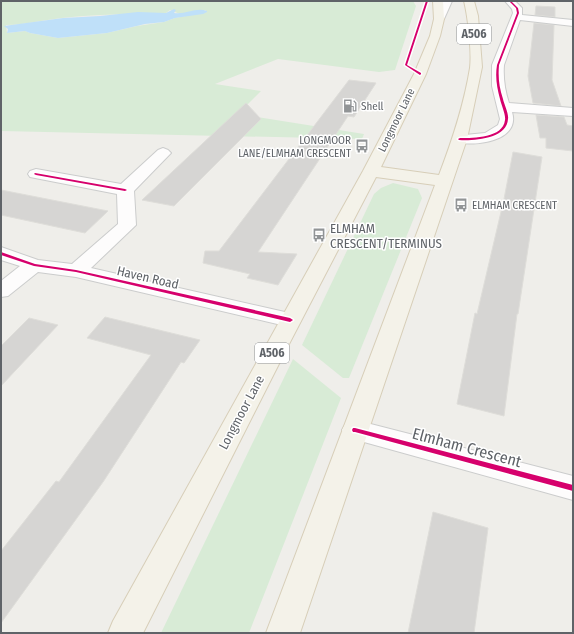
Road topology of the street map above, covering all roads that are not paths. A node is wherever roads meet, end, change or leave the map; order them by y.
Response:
1 (438, 1) edge
2 (448, 1) edge
3 (469, 1) edge
4 (510, 1) edge
5 (516, 17) junction
6 (439, 19) junction
7 (573, 23) edge
8 (503, 107) junction
9 (573, 112) edge
10 (460, 140) junction
11 (163, 153) dead end
12 (371, 171) junction
13 (36, 174) dead end
14 (446, 181) junction
15 (125, 190) junction
16 (1, 253) edge
17 (34, 265) junction
18 (76, 271) junction
19 (1, 291) edge
20 (290, 320) junction
21 (355, 430) junction
22 (573, 488) edge
23 (124, 633) edge
24 (283, 633) edge

1 - 6 main road, Longmoor Lane / A506
2 - 6 street
3 - 10 main road, A506
4 - 5 street
5 - 7 street
5 - 8 street
6 - 12 main road, Longmoor Lane / A506
8 - 9 street
8 - 10 street
10 - 14 main road, A506
11 - 15 street
12 - 14 main road, Longmoor Lane
12 - 20 main road, Longmoor Lane / A506
13 - 15 street
14 - 21 main road, A506
15 - 18 street
16 - 17 street, Haven Road
17 - 18 street, Haven Road
17 - 19 street
18 - 20 street, Haven Road
20 - 23 main road, Longmoor Lane / A506
21 - 22 street, Elmham Crescent
21 - 24 main road, A506

